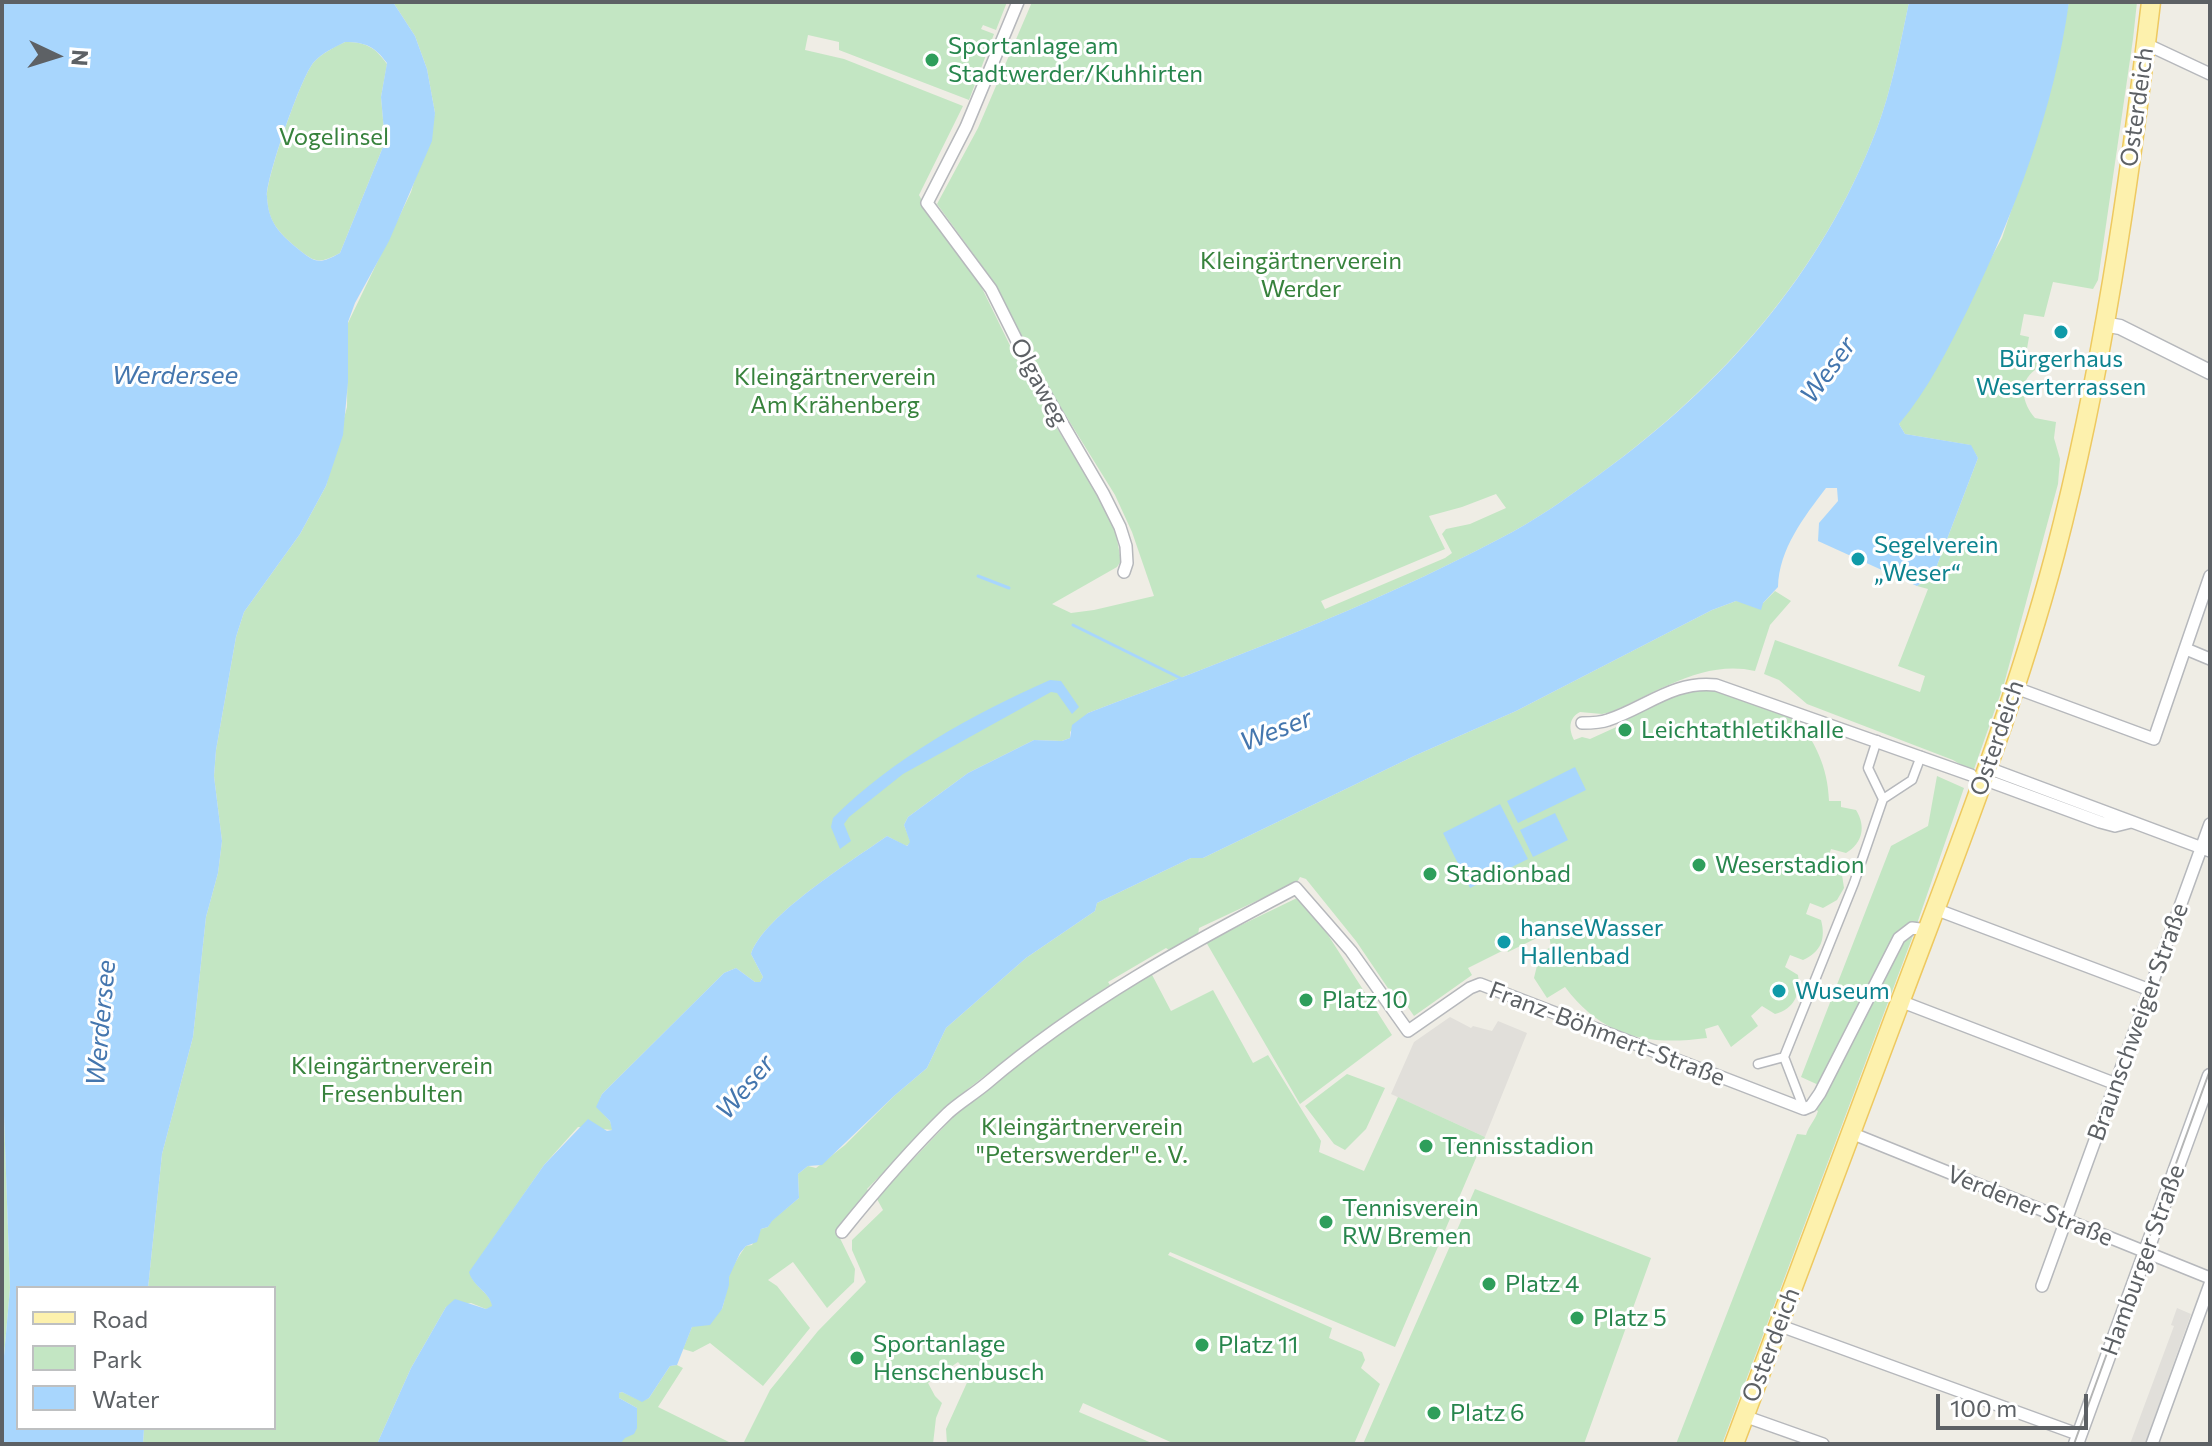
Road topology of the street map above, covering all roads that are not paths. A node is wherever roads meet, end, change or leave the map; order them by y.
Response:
1 (1018, 2) edge
2 (2151, 2) edge
3 (2146, 44) junction
4 (2210, 74) edge
5 (2103, 324) junction
6 (2210, 372) edge
7 (1124, 572) dead end
8 (2210, 576) edge
9 (2186, 649) junction
10 (2210, 659) edge
11 (2016, 688) junction
12 (1582, 723) dead end
13 (1877, 740) junction
14 (1921, 756) junction
15 (1984, 775) junction
16 (1883, 799) junction
17 (2210, 824) edge
18 (2206, 849) edge
19 (1935, 909) junction
20 (1928, 930) junction
21 (2150, 990) junction
22 (1900, 1001) junction
23 (1784, 1057) junction
24 (1758, 1064) dead end
25 (2210, 1076) edge
26 (2116, 1084) junction
27 (1804, 1109) junction
28 (1851, 1133) junction
29 (2067, 1221) junction
30 (842, 1232) dead end
31 (2146, 1253) junction
32 (2210, 1281) edge
33 (2042, 1286) dead end
34 (1778, 1325) junction
35 (1744, 1416) junction
36 (2078, 1439) edge
37 (1734, 1444) edge
38 (1823, 1444) edge
39 (2152, 1444) edge

1 - 7 street, Olgaweg
2 - 3 main road, Osterdeich
3 - 4 street
3 - 5 main road, Osterdeich
5 - 6 street
5 - 11 main road, Osterdeich
8 - 9 street
9 - 10 street
9 - 11 street
11 - 15 main road, Osterdeich
12 - 13 street
13 - 14 street
13 - 16 street
14 - 15 street
14 - 16 street
15 - 18 street
15 - 19 main road, Osterdeich
16 - 23 street
17 - 18 street, Braunschweiger Straße
18 - 21 street, Braunschweiger Straße
19 - 20 main road, Osterdeich
19 - 21 street
20 - 22 main road, Osterdeich
20 - 27 street
21 - 26 street, Braunschweiger Straße
22 - 26 street
22 - 28 main road, Osterdeich
23 - 24 street, Franz-Böhmert-Straße
23 - 27 street
25 - 31 street, Hamburger Straße
26 - 29 street, Braunschweiger Straße
27 - 30 street, Franz-Böhmert-Straße
28 - 29 street, Verdener Straße
28 - 34 main road, Osterdeich
29 - 31 street, Verdener Straße
29 - 33 street, Braunschweiger Straße
31 - 32 street, Verdener Straße
31 - 36 street, Hamburger Straße
32 - 39 street
34 - 35 main road, Osterdeich
34 - 36 street
35 - 37 main road, Osterdeich
35 - 38 street

